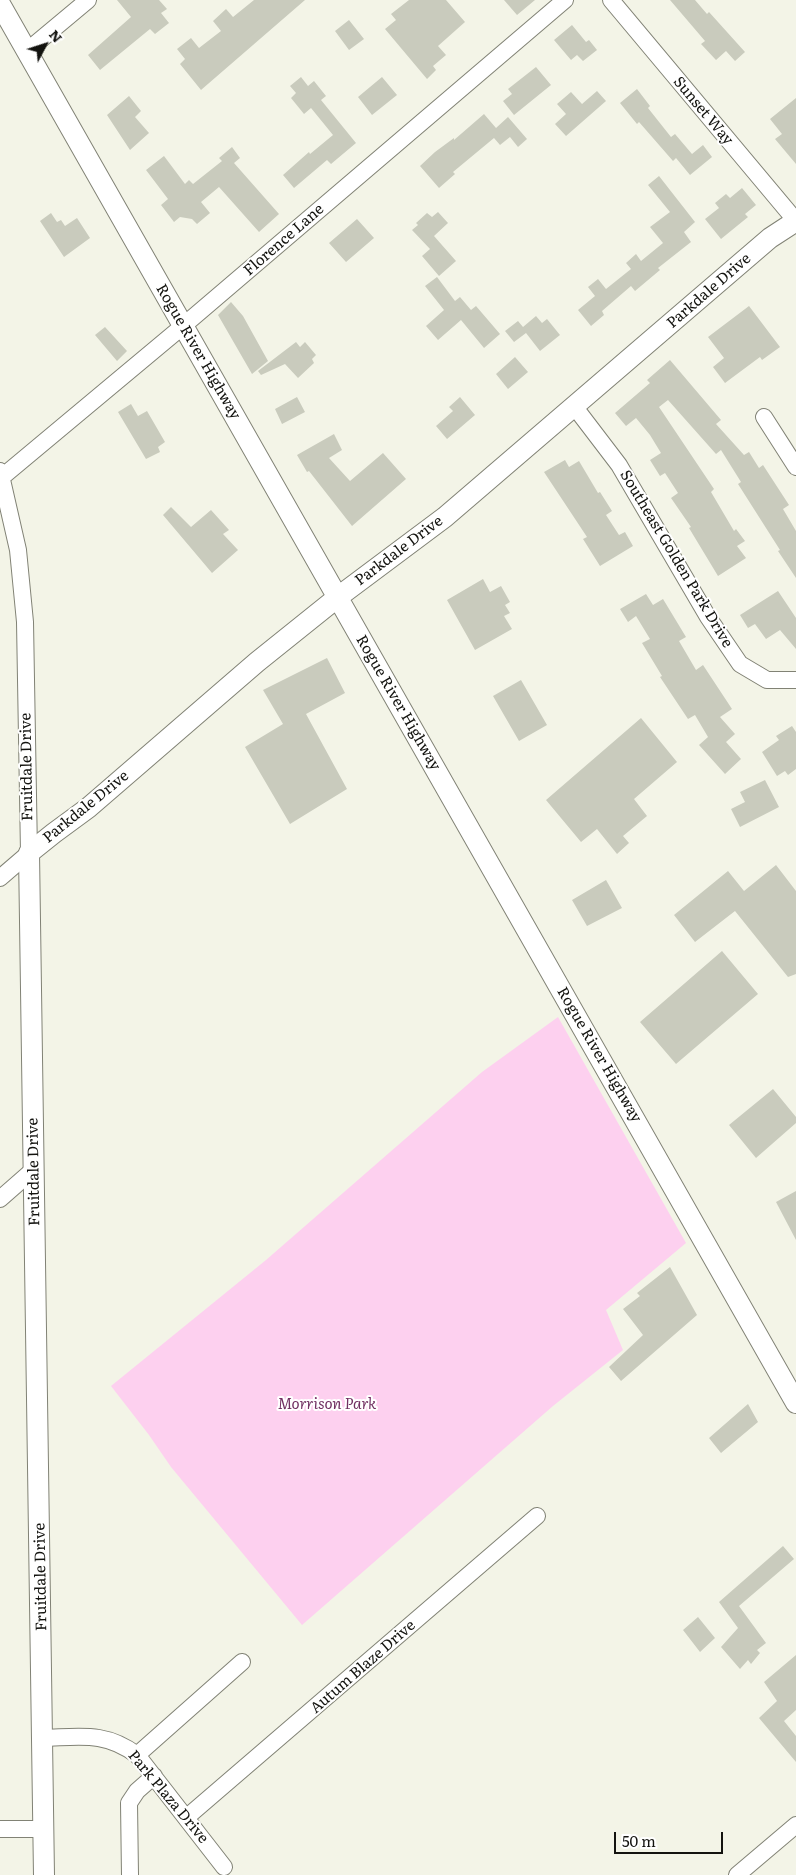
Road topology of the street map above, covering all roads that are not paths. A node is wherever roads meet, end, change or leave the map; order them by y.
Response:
1 (88, 0) edge
2 (565, 0) edge
3 (611, 0) edge
4 (0, 4) edge
5 (27, 51) junction
6 (796, 221) edge
7 (183, 326) junction
8 (574, 406) junction
9 (764, 417) dead end
10 (796, 467) edge
11 (1, 474) edge
12 (338, 597) junction
13 (796, 680) edge
14 (29, 853) junction
15 (0, 878) edge
16 (33, 1170) junction
17 (0, 1199) edge
18 (796, 1403) edge
19 (537, 1516) dead end
20 (242, 1662) dead end
21 (43, 1738) junction
22 (137, 1755) junction
23 (154, 1776) junction
24 (187, 1817) junction
25 (796, 1825) edge
26 (0, 1829) edge
27 (44, 1829) junction
28 (224, 1867) dead end
29 (44, 1875) edge
30 (130, 1875) edge
31 (737, 1875) edge

1 - 5 street
2 - 7 street, Florence Lane
3 - 6 street, Sunset Way
4 - 5 main road, Rogue River Highway
5 - 7 main road, Rogue River Highway
6 - 8 main road, Parkdale Drive
7 - 11 street, Florence Lane
7 - 12 main road, Rogue River Highway
8 - 12 main road, Parkdale Drive
8 - 13 street, Southeast Golden Park Drive
9 - 10 street
11 - 14 street, Fruitdale Drive
12 - 14 main road, Parkdale Drive
12 - 18 main road, Rogue River Highway
14 - 15 street, Parkdale Drive
14 - 16 main road, Fruitdale Drive
16 - 17 street
16 - 21 main road, Fruitdale Drive
19 - 24 street, Autum Blaze Drive
20 - 22 street
21 - 22 street, Park Plaza Drive
21 - 27 main road, Fruitdale Drive
22 - 23 street, Park Plaza Drive
23 - 24 street, Park Plaza Drive
23 - 30 street
24 - 28 street, Park Plaza Drive
25 - 31 street
26 - 27 street
27 - 29 main road, Fruitdale Drive

